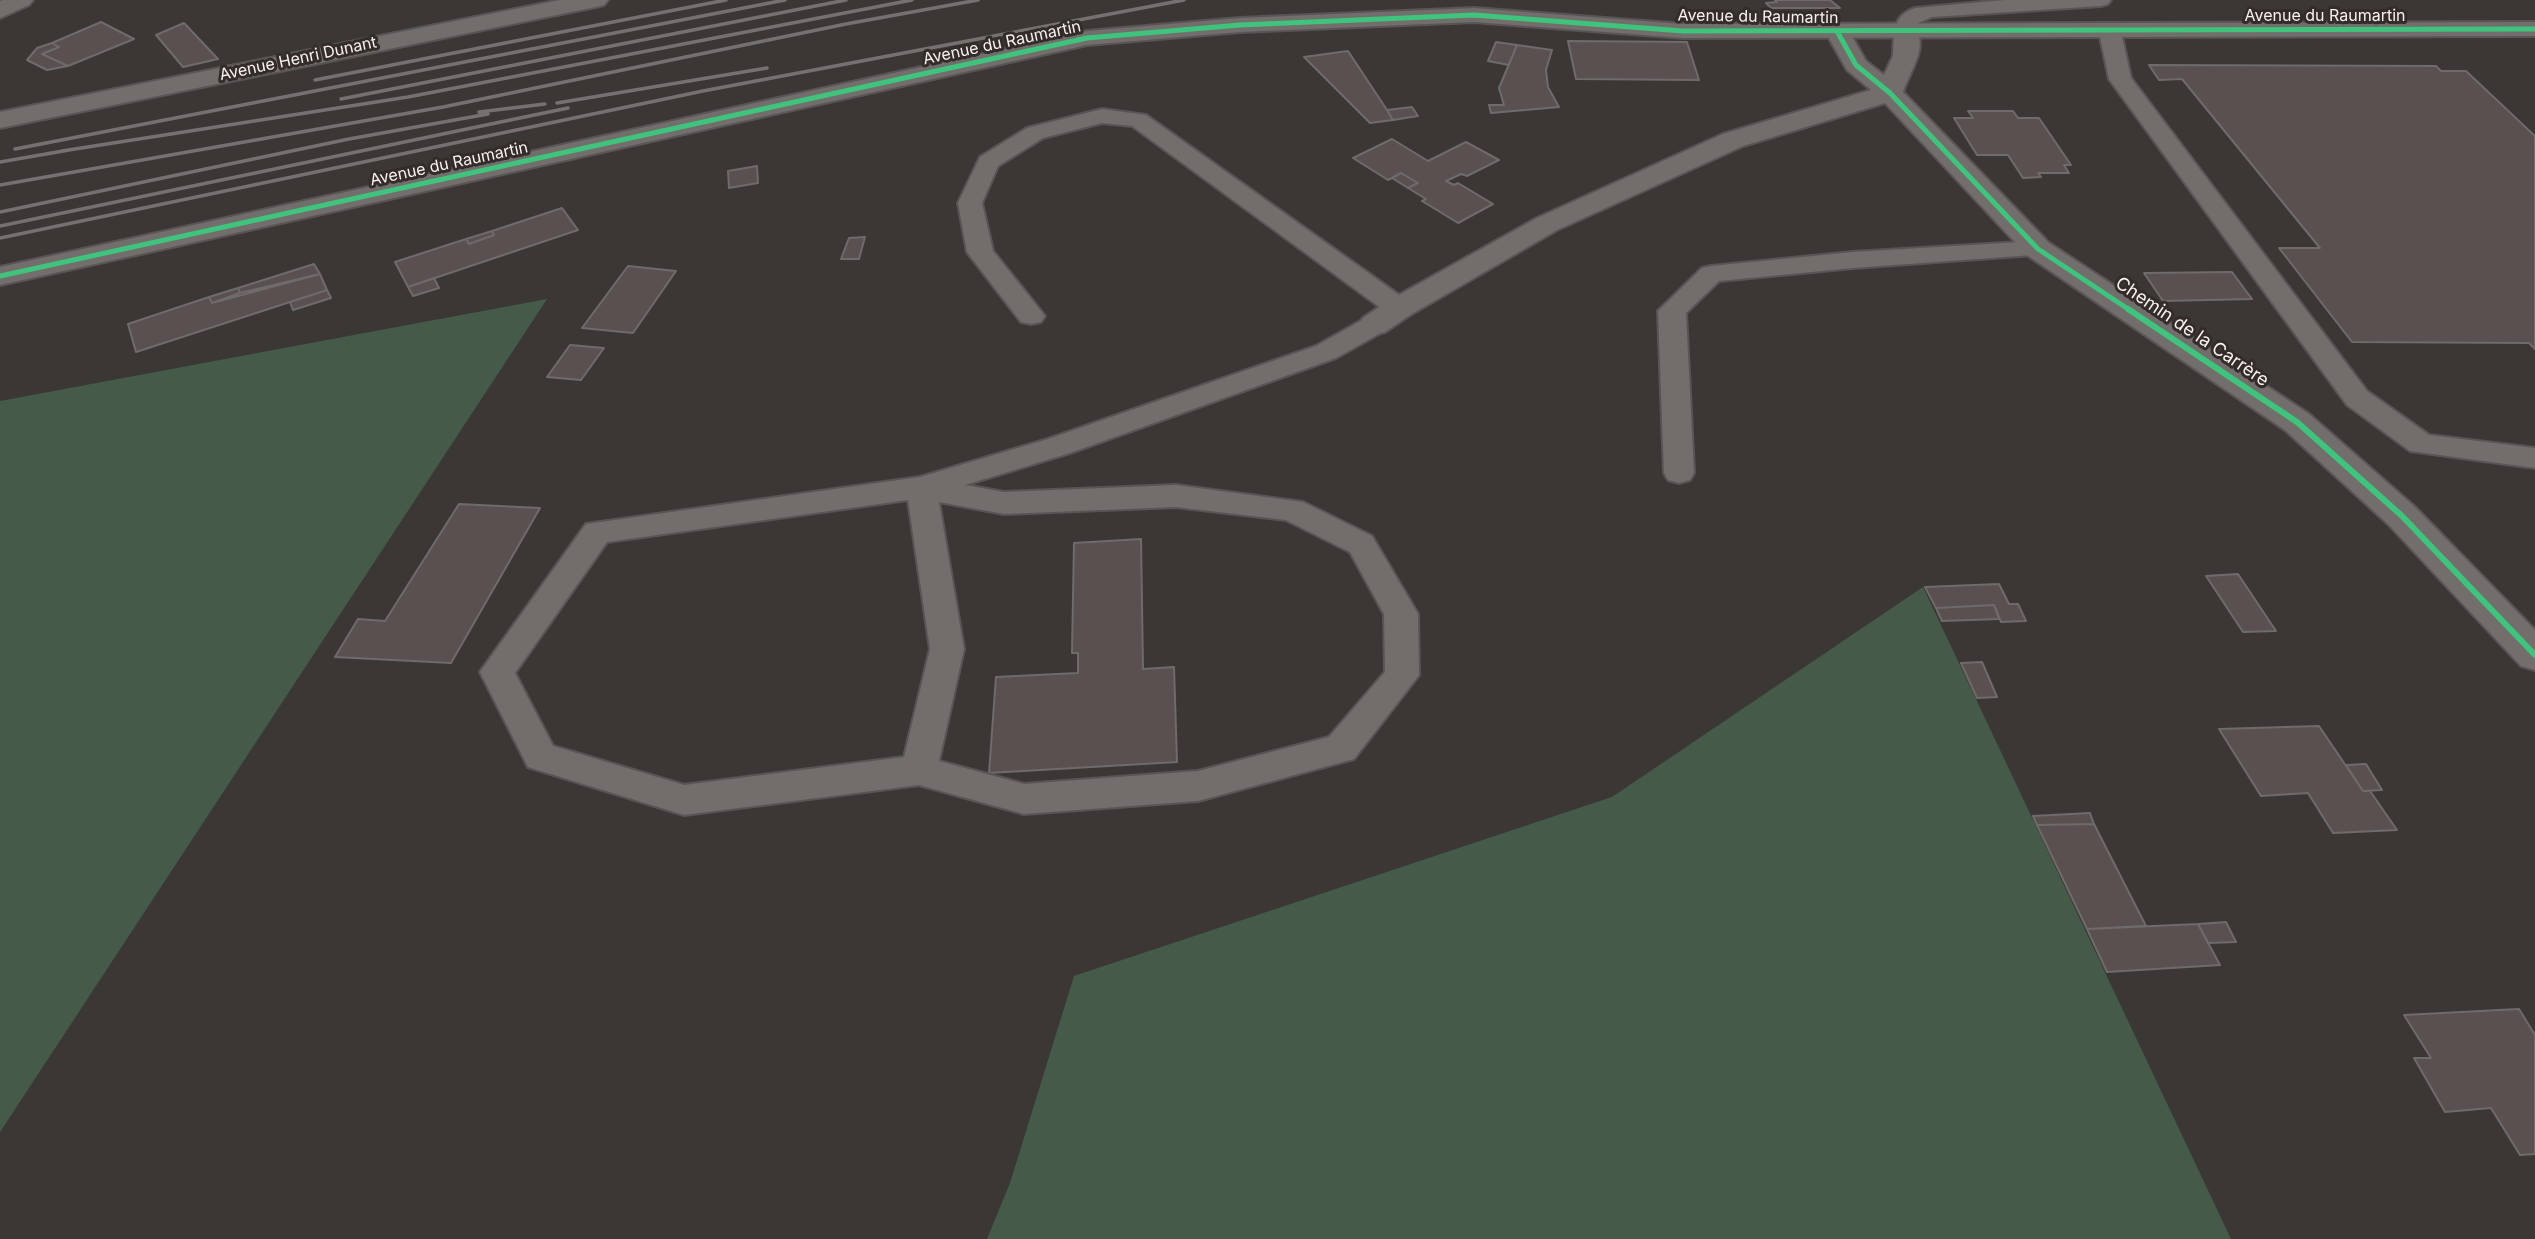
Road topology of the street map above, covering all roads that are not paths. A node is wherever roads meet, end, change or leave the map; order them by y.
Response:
1 (20, 0) edge
2 (596, 0) edge
3 (2101, 0) edge
4 (0, 11) edge
5 (2535, 29) edge
6 (2110, 32) junction
7 (1838, 33) junction
8 (1906, 33) junction
9 (1890, 93) junction
10 (0, 120) edge
11 (2038, 249) junction
12 (0, 276) edge
13 (1031, 316) dead end
14 (1387, 317) junction
15 (2535, 458) edge
16 (1679, 473) dead end
17 (921, 488) junction
18 (2535, 655) edge
19 (919, 770) junction

1 - 4 street
2 - 10 street, Avenue Henri Dunant
3 - 8 lane
5 - 6 street, Avenue du Raumartin
6 - 8 street, Avenue du Raumartin
6 - 15 lane
7 - 8 street, Avenue du Raumartin
7 - 9 street, Chemin de la Carrère
7 - 12 street, Avenue du Raumartin
8 - 9 street
9 - 11 street, Chemin de la Carrère
9 - 14 street
11 - 16 lane
11 - 18 street, Chemin de la Carrère
13 - 14 lane
14 - 17 lane
17 - 19 lane
17 - 19 lane
17 - 19 lane

